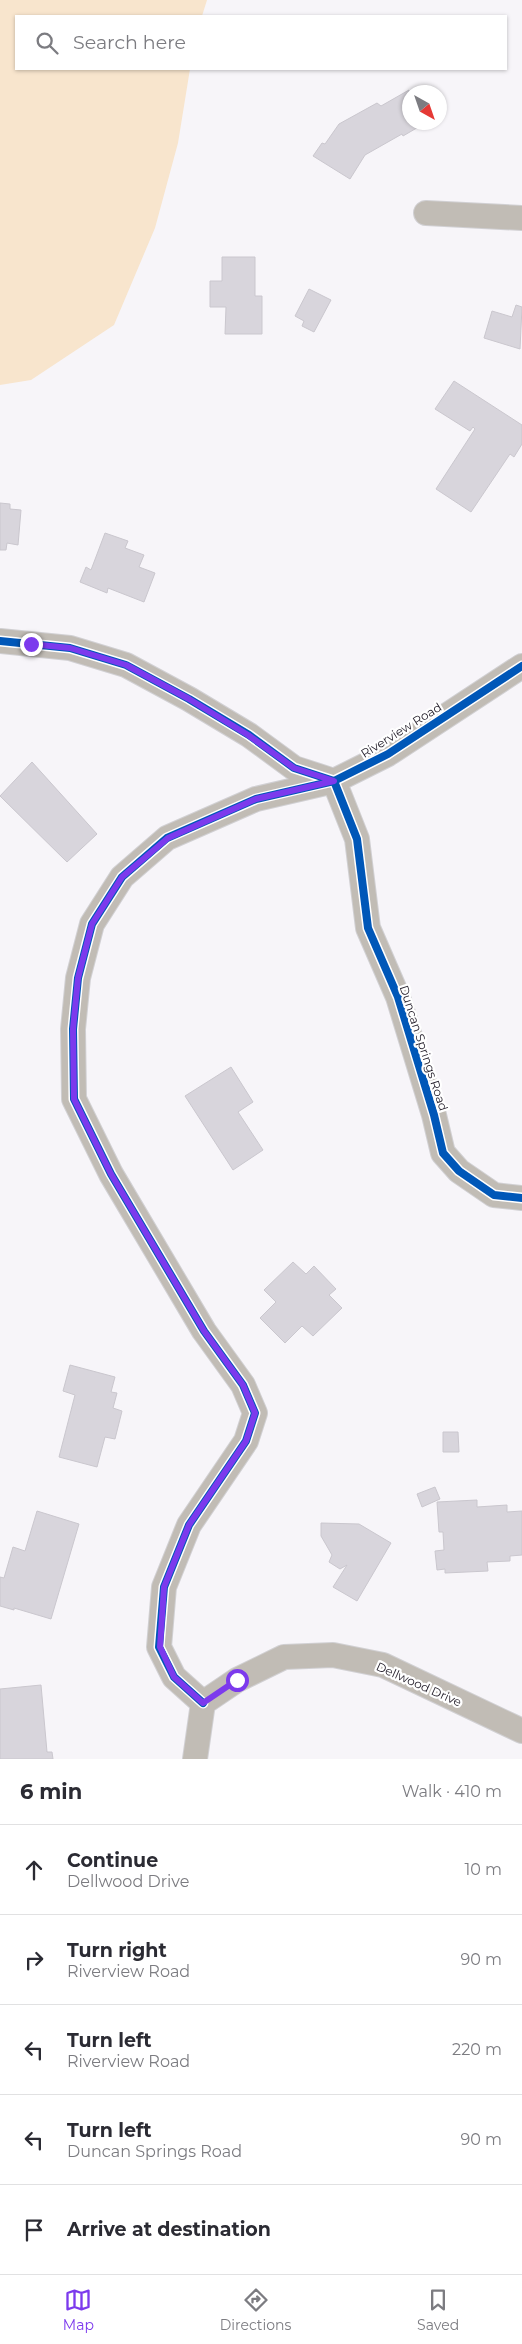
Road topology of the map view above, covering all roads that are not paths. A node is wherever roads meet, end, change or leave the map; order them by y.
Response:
1 (426, 213) dead end
2 (522, 218) edge
3 (0, 641) edge
4 (522, 666) edge
5 (334, 781) junction
6 (522, 1198) edge
7 (203, 1703) junction
8 (522, 1731) edge
9 (195, 1759) edge

1 - 2 street
3 - 5 street
4 - 5 street, Riverview Road
5 - 6 street, Duncan Springs Road
5 - 7 street, Riverview Road
7 - 8 street, Dellwood Drive
7 - 9 street

